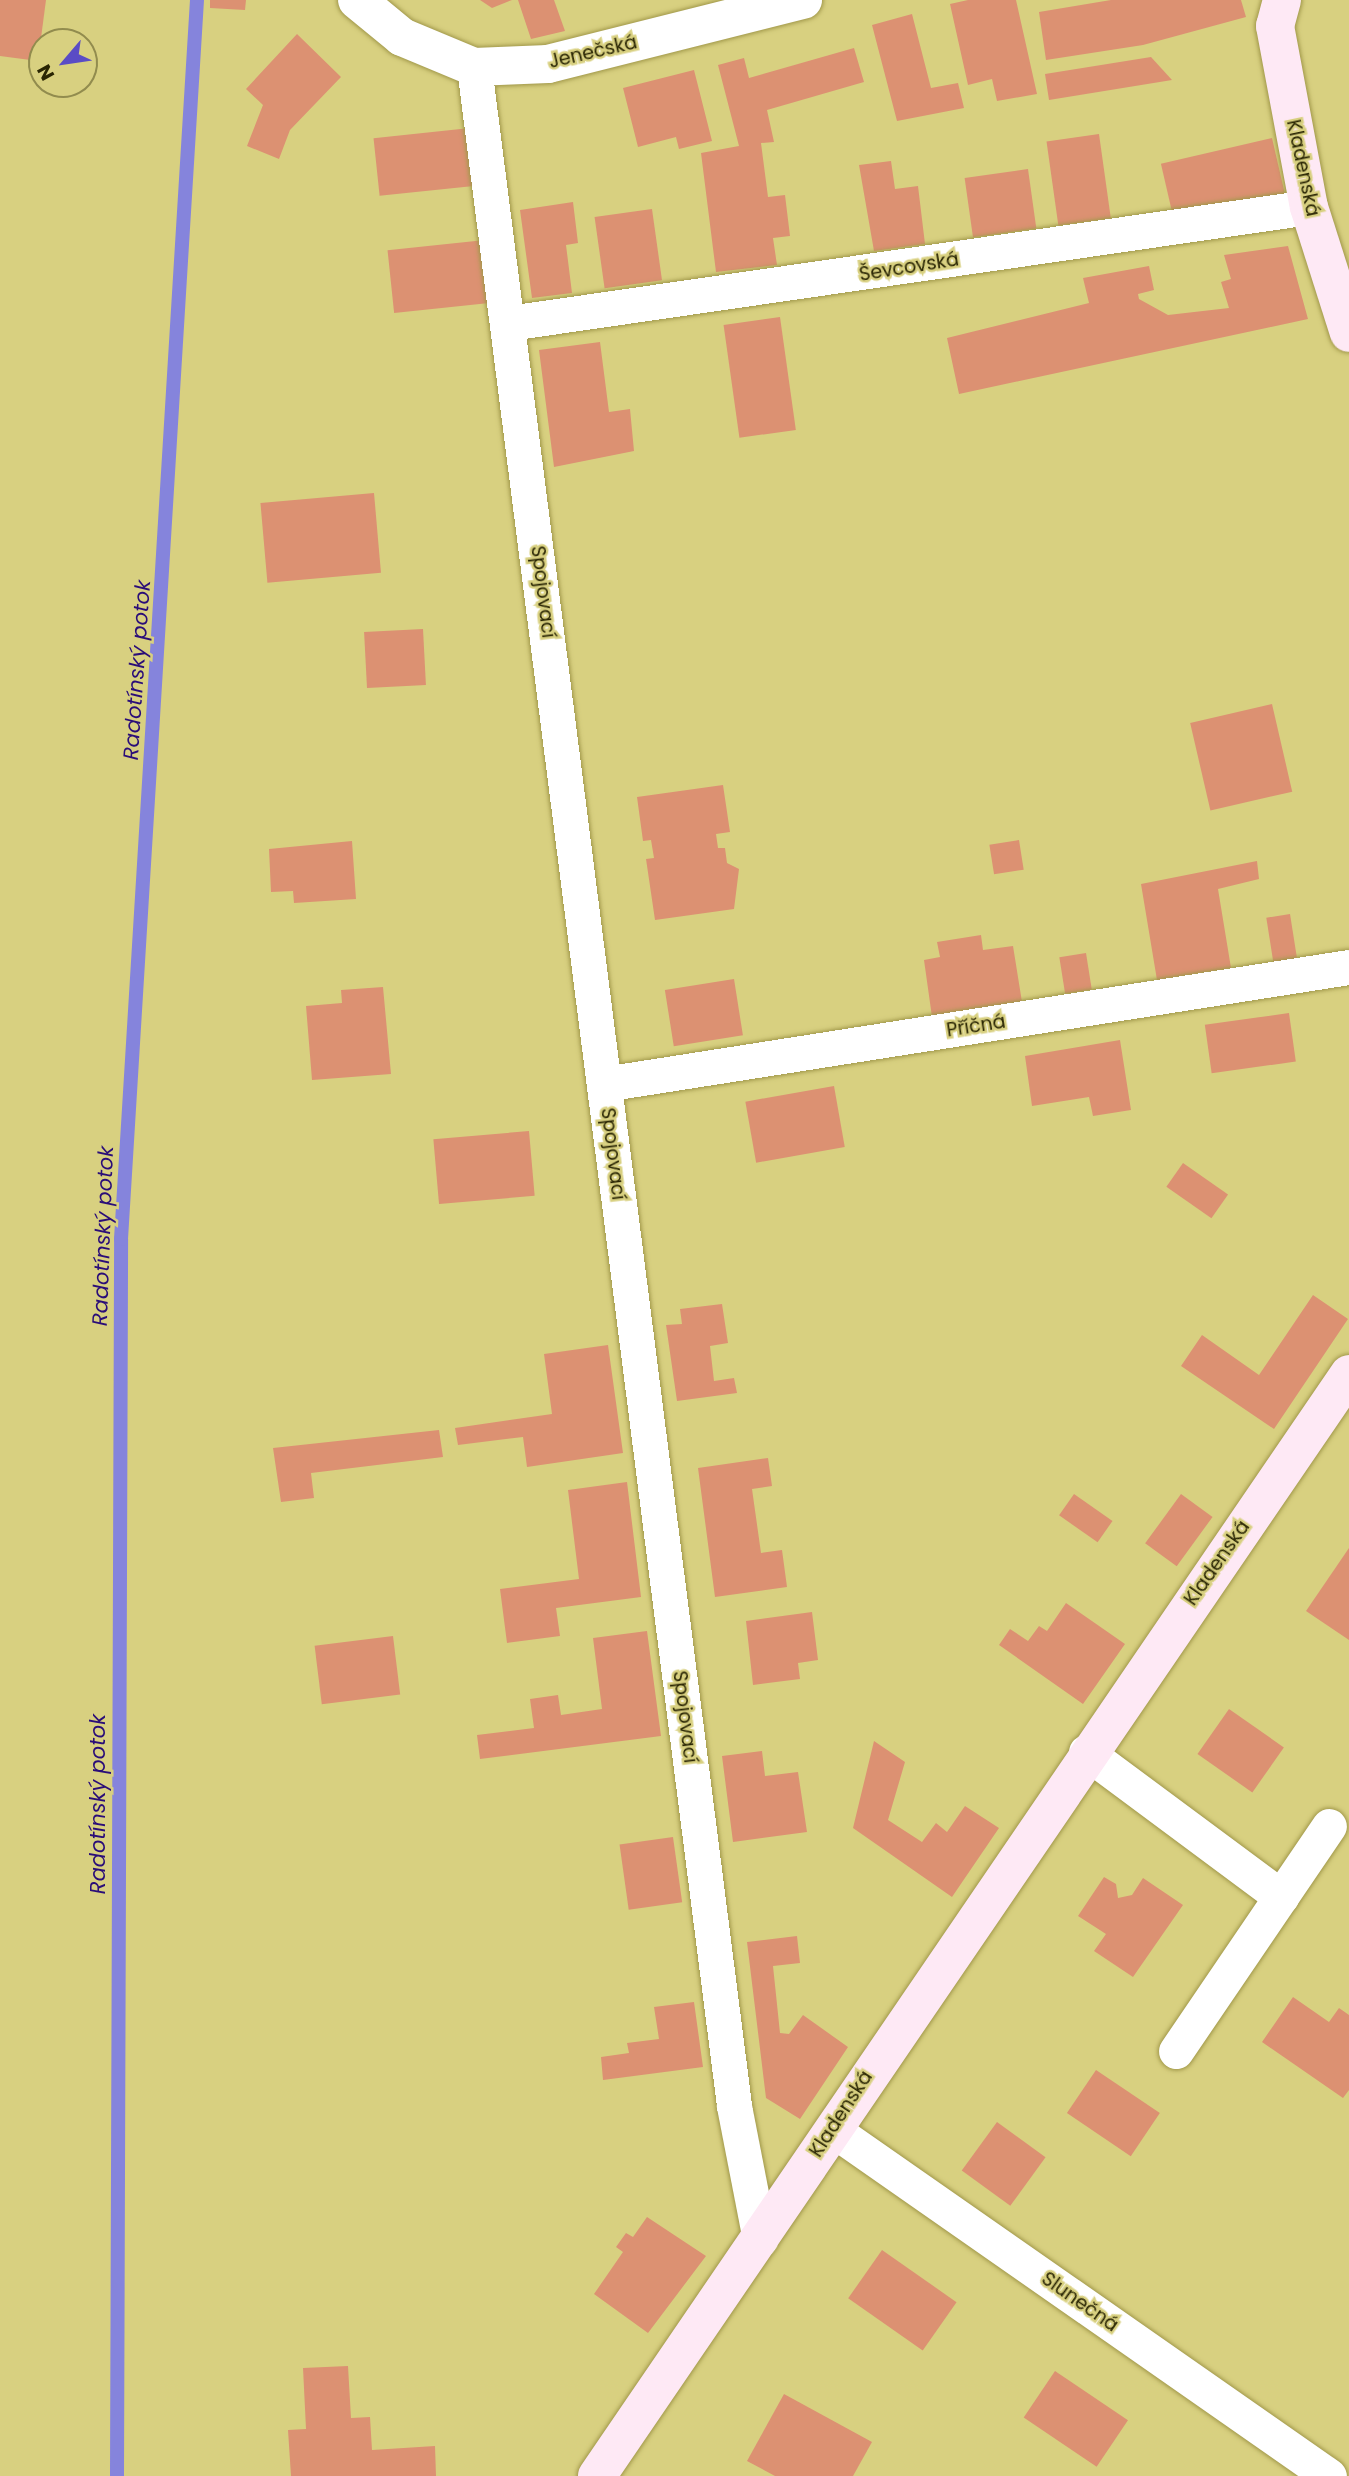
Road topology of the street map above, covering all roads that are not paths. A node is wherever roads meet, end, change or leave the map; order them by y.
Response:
1 (356, 0) edge
2 (803, 0) edge
3 (1282, 0) edge
4 (474, 67) junction
5 (1309, 206) junction
6 (509, 323) junction
7 (1349, 333) edge
8 (1349, 967) edge
9 (604, 1084) junction
10 (1349, 1374) edge
11 (1086, 1752) junction
12 (1329, 1826) dead end
13 (1281, 1898) junction
14 (1176, 2051) dead end
15 (832, 2129) junction
16 (760, 2240) junction
17 (597, 2476) edge
18 (1329, 2476) edge

1 - 4 street, Jenečská
2 - 4 street, Jenečská
3 - 5 main road, Kladenská
4 - 6 street, Spojovací
5 - 6 street, Ševcovská
5 - 7 main road, Kladenská
6 - 9 street, Spojovací
8 - 9 street, Příčná
9 - 16 street, Spojovací
10 - 11 main road, Kladenská
11 - 13 street
11 - 15 main road, Kladenská
12 - 13 street
13 - 14 street
15 - 16 main road, Kladenská
15 - 18 street, Slunečná
16 - 17 main road, Kladenská

